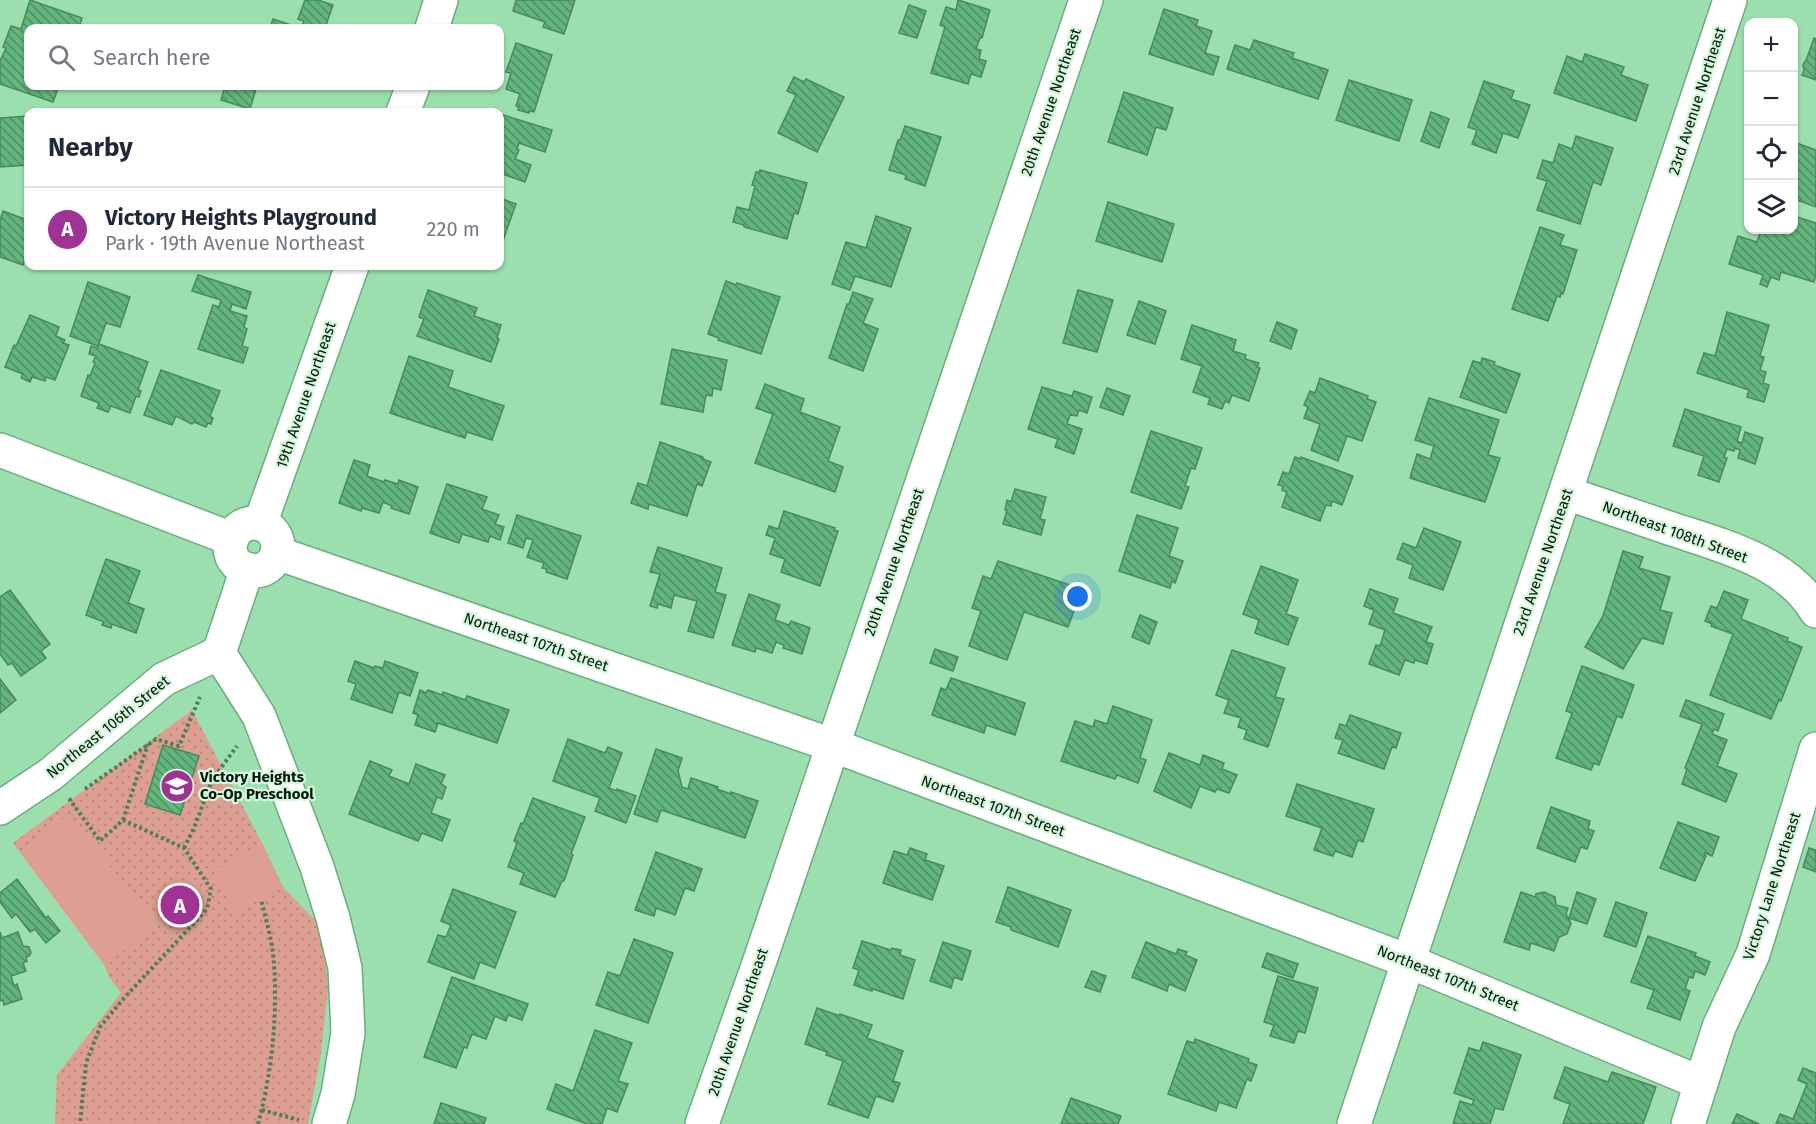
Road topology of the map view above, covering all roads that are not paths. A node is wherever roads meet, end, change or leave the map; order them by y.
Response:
1 (441, 0) edge
2 (1086, 0) edge
3 (1730, 0) edge
4 (433, 24) edge
5 (411, 90) edge
6 (405, 108) edge
7 (351, 270) edge
8 (0, 450) edge
9 (1566, 493) junction
10 (261, 524) junction
11 (232, 538) junction
12 (277, 553) junction
13 (247, 569) junction
14 (1813, 606) edge
15 (219, 653) junction
16 (832, 745) junction
17 (1816, 749) edge
18 (0, 808) edge
19 (1408, 961) junction
20 (1701, 1083) junction
21 (329, 1124) edge
22 (702, 1124) edge
23 (1354, 1124) edge
24 (1688, 1124) edge

1 - 4 street
2 - 16 street, 20th Avenue Northeast
3 - 9 street, 23rd Avenue Northeast
5 - 6 street
7 - 10 street, 19th Avenue Northeast
8 - 11 street
9 - 14 street, Northeast 108th Street
9 - 19 street, 23rd Avenue Northeast
10 - 11 street
10 - 12 street
11 - 13 street
12 - 13 street
12 - 16 street, Northeast 107th Street
13 - 15 street
15 - 18 street, Northeast 106th Street
15 - 21 street
16 - 19 street, Northeast 107th Street
16 - 22 street, 20th Avenue Northeast
17 - 20 street, Victory Lane Northeast
19 - 20 street, Northeast 107th Street
19 - 23 street, 23rd Avenue Northeast
20 - 24 street, Victory Lane Northeast

